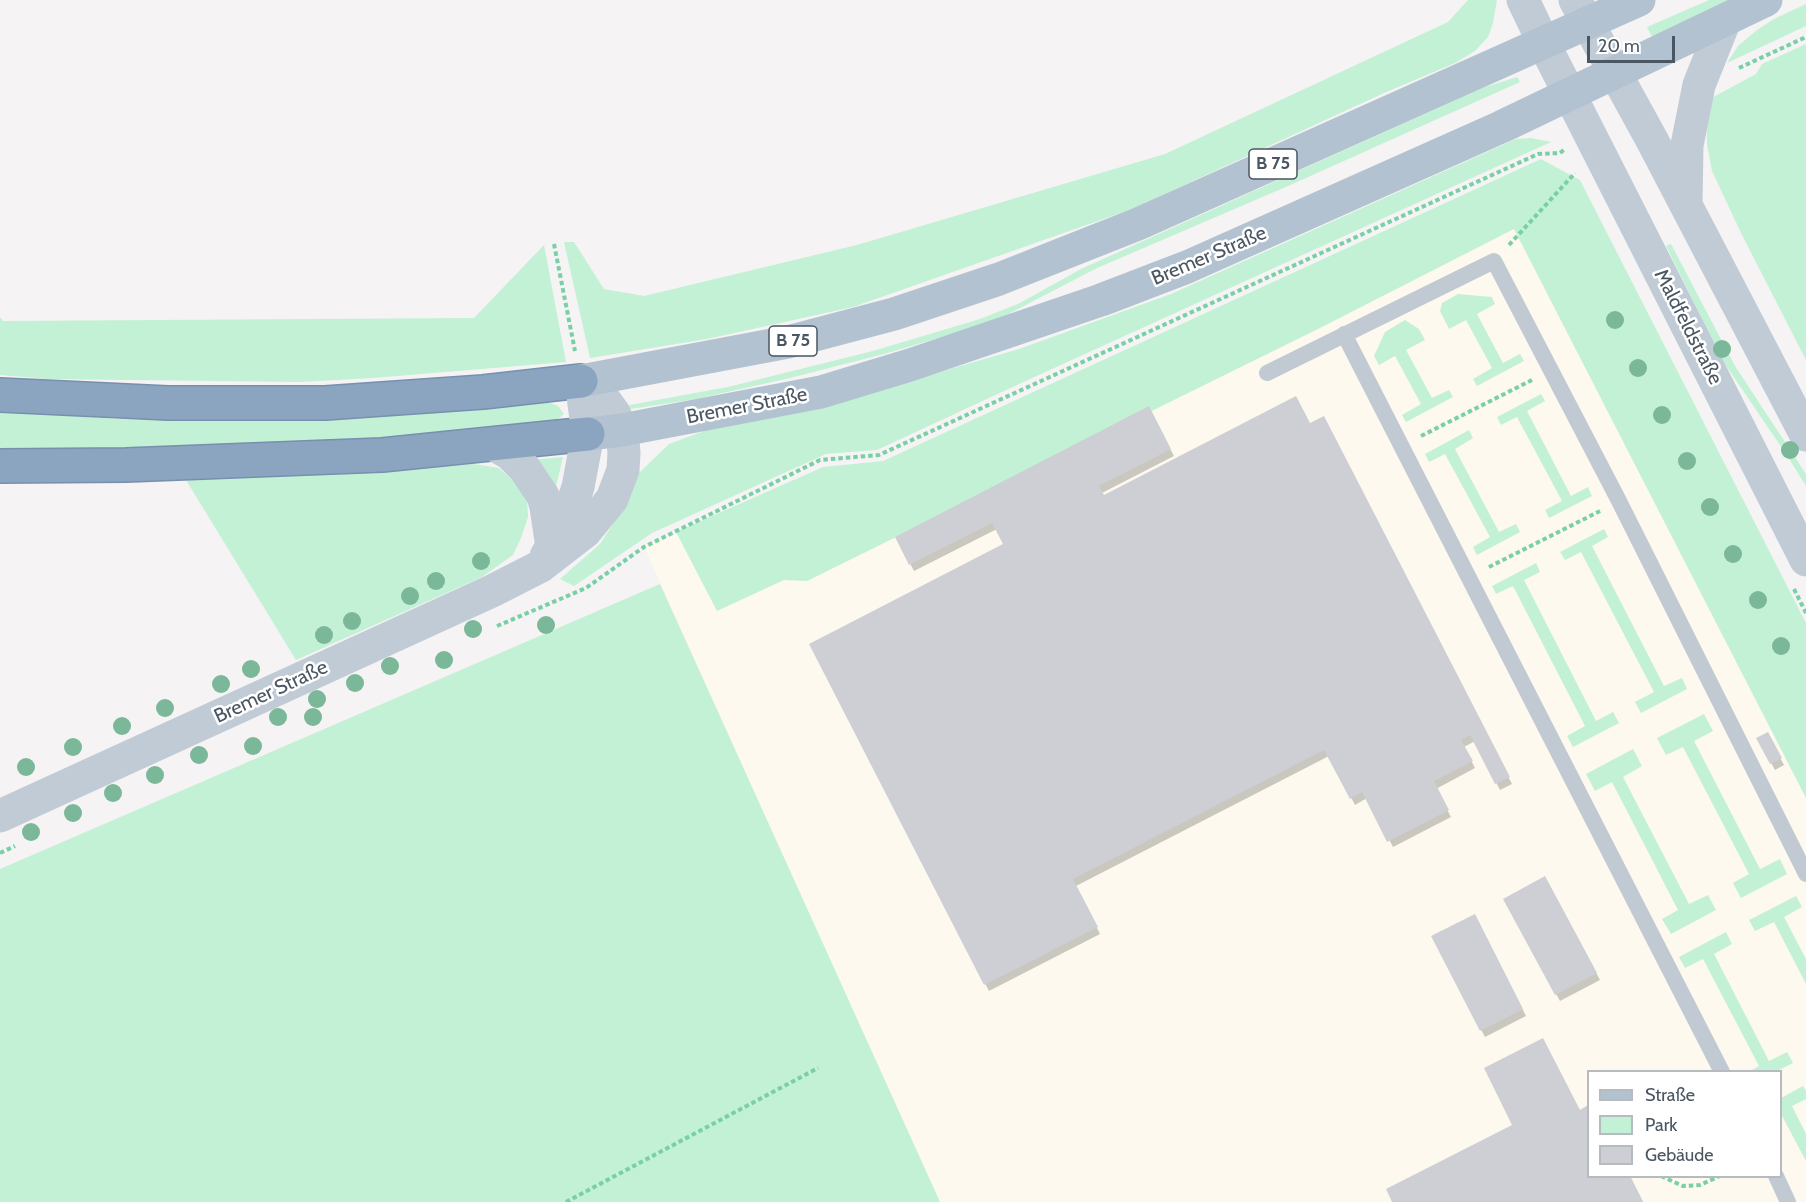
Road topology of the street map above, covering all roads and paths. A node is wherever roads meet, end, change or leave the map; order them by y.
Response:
1 (1523, 0) edge
2 (1639, 0) edge
3 (1766, 0) edge
4 (1582, 12) edge
5 (1725, 20) junction
6 (1806, 37) edge
7 (1544, 44) junction
8 (1732, 71) dead end
9 (1615, 73) junction
10 (1570, 95) junction
11 (1560, 153) dead end
12 (1578, 171) dead end
13 (1686, 207) junction
14 (554, 244) dead end
15 (1494, 261) junction
16 (1344, 334) junction
17 (1551, 370) junction
18 (1267, 373) dead end
19 (582, 381) junction
20 (0, 395) edge
21 (622, 430) junction
22 (588, 434) junction
23 (1806, 435) edge
24 (493, 444) junction
25 (1401, 446) junction
26 (0, 466) edge
27 (1619, 501) junction
28 (546, 556) junction
29 (1806, 560) edge
30 (1468, 578) junction
31 (586, 588) dead end
32 (0, 816) edge
33 (1806, 874) edge
34 (818, 1068) dead end
35 (1721, 1070) edge
36 (1665, 1178) edge
37 (1716, 1178) edge
38 (1777, 1178) edge
39 (566, 1202) edge
40 (1788, 1202) edge

1 - 7 main road, Maldfeldstraße
2 - 4 main road, B 75
3 - 5 main road, Bremer Straße
4 - 7 main road, B 75
4 - 9 main road
5 - 9 main road, Bremer Straße
5 - 13 main road
6 - 8 path
7 - 10 main road, Maldfeldstraße
7 - 19 main road, B 75
9 - 10 main road, Bremer Straße
9 - 13 main road
10 - 21 main road, Bremer Straße
10 - 29 main road, Maldfeldstraße
11 - 31 path
12 - 15 path
13 - 23 main road
14 - 19 path
15 - 16 lane
15 - 17 lane
16 - 18 lane
16 - 25 lane
17 - 25 path
17 - 27 lane
19 - 20 highway
19 - 21 main road, Bremer Straße
19 - 22 main road
21 - 22 main road, Bremer Straße
21 - 28 main road, Bremer Straße
22 - 24 highway
22 - 28 main road
24 - 26 highway
24 - 28 main road
25 - 30 lane
27 - 30 path
27 - 33 lane
28 - 32 main road, Bremer Straße
30 - 35 lane
34 - 39 path
36 - 37 path
38 - 40 lane

